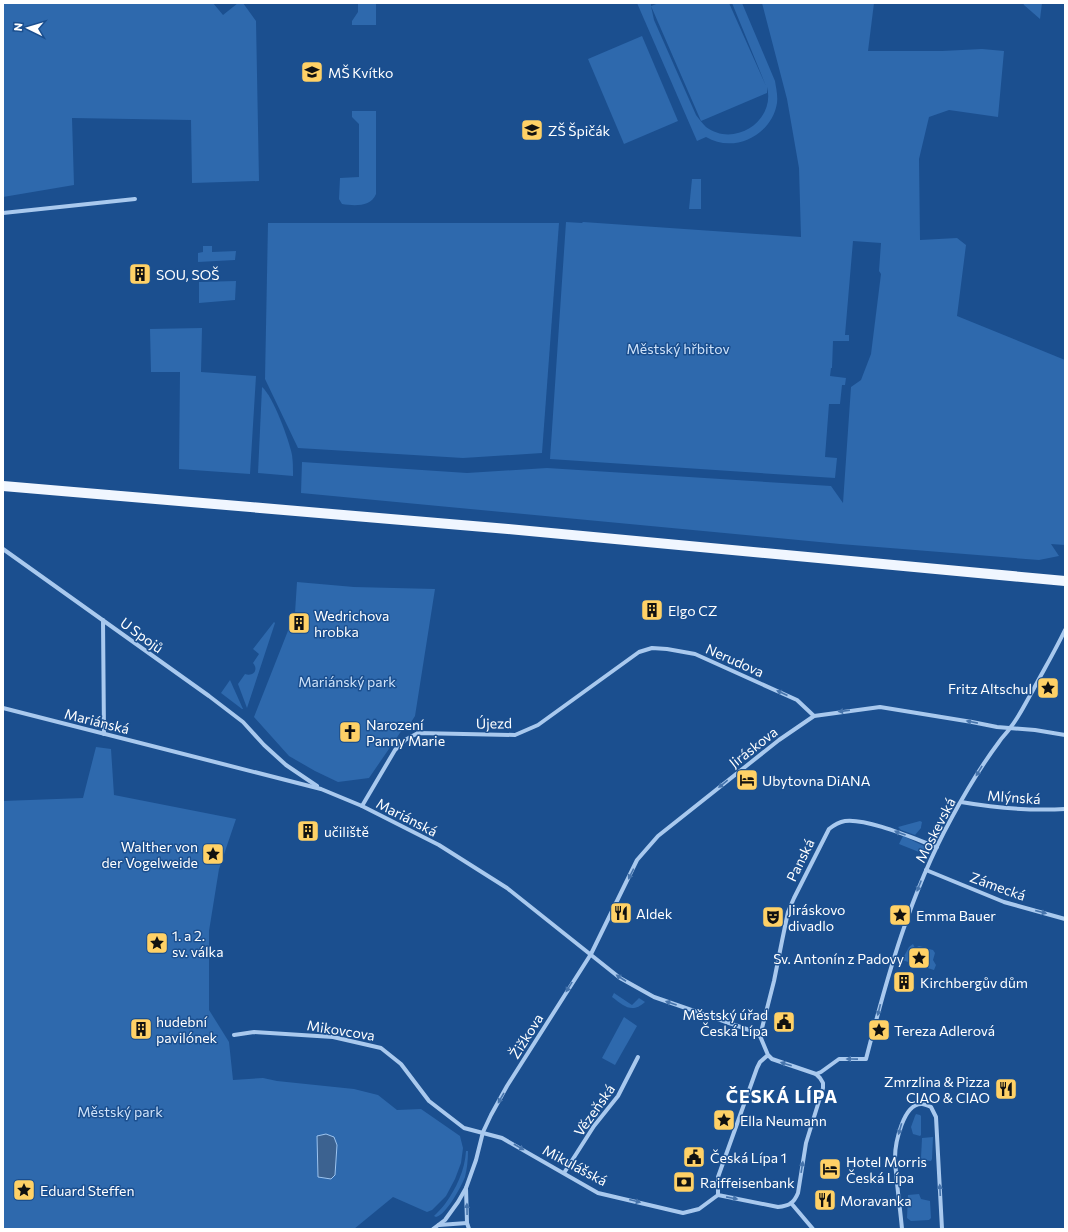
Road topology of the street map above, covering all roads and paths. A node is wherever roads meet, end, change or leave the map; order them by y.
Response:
1 (135, 199) dead end
2 (3, 213) edge
3 (3, 486) edge
4 (3, 549) edge
5 (1065, 581) edge
6 (102, 620) junction
7 (1065, 630) edge
8 (638, 652) joint
9 (3, 708) edge
10 (814, 716) junction
11 (1010, 728) junction
12 (104, 734) junction
13 (1065, 735) edge
14 (321, 789) junction
15 (961, 802) junction
16 (362, 806) junction
17 (1065, 809) edge
18 (937, 847) junction
19 (926, 870) junction
20 (1065, 919) edge
21 (591, 954) junction
22 (234, 1035) dead end
23 (760, 1036) junction
24 (768, 1055) junction
25 (638, 1057) dead end
26 (816, 1074) junction
27 (483, 1132) junction
28 (564, 1173) junction
29 (466, 1188) junction
30 (718, 1195) junction
31 (791, 1203) junction
32 (467, 1223) junction
33 (438, 1225) junction
34 (433, 1229) edge
35 (469, 1229) edge
36 (813, 1229) edge
37 (902, 1229) edge
38 (942, 1229) edge

1 - 2 street
3 - 5 main road
4 - 6 street, U Spojů
6 - 12 street
6 - 14 street, U Spojů
7 - 11 street, Moskevská
10 -> 8 street, Nerudova
8 - 16 street, Újezd
9 - 12 street, Mariánská
11 -> 10 street, Jiráskova
10 -> 21 street, Jiráskova
11 - 13 street, Jiráskova
11 -> 15 street, Moskevská
12 - 14 street, Mariánská
14 - 16 street, Mariánská
15 - 17 street, Mlýnská
15 - 18 street, Moskevská
16 - 21 street, Mariánská
18 - 19 street, Moskevská
18 -> 23 street, Panská
19 -> 20 street, Zámecká
19 -> 26 street, Moskevská
23 -> 21 street, Mariánská
21 -> 27 street, Žižkova
22 - 27 street, Mikovcova
23 - 24 street
26 -> 24 street
24 - 30 street
25 - 28 street, Vězeňská
31 -> 26 street
27 -> 28 street, Mikulášská
27 - 29 street, Žižkova
28 -> 30 street, Mikulášská
32 -> 29 street
29 - 33 street
30 -> 31 street
31 - 36 street
32 - 33 street
32 - 35 street
33 - 34 street
38 -> 37 street

